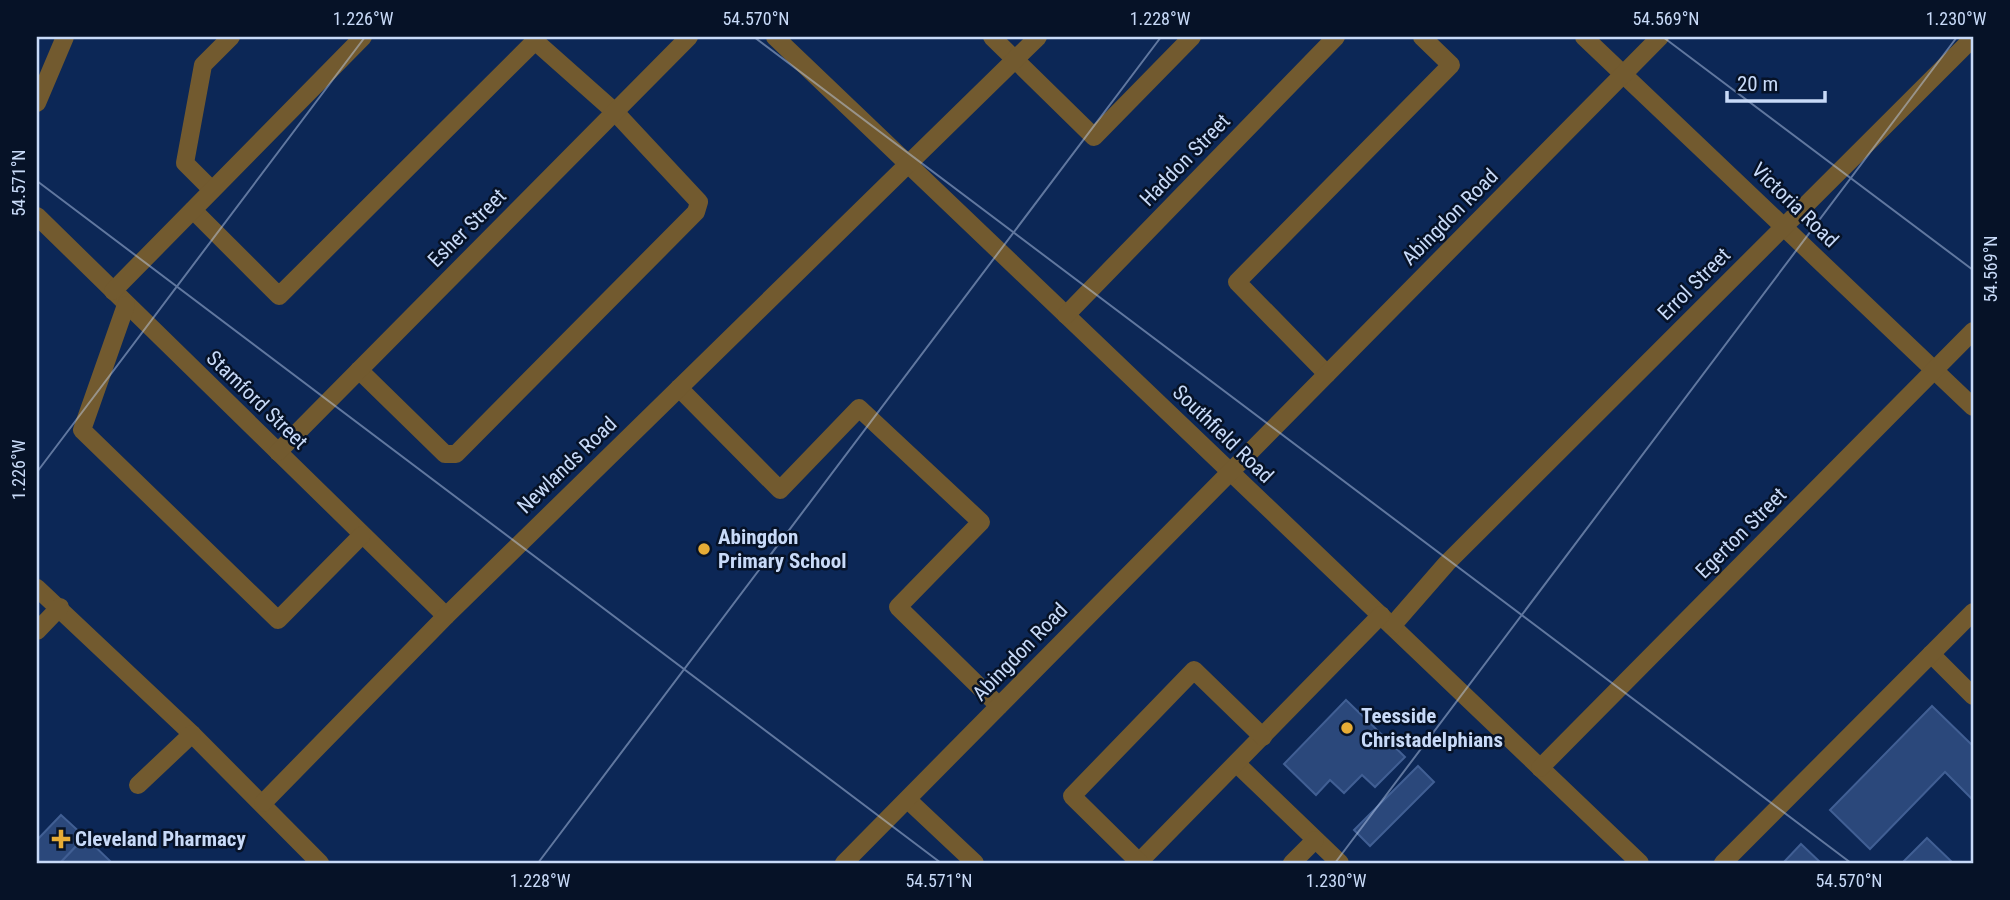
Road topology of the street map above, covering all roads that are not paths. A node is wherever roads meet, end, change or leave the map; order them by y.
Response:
1 (65, 37) edge
2 (231, 37) edge
3 (363, 37) edge
4 (689, 37) edge
5 (775, 37) edge
6 (992, 37) edge
7 (1038, 37) edge
8 (1192, 37) edge
9 (1336, 37) edge
10 (1422, 37) edge
11 (1584, 37) edge
12 (1660, 37) edge
13 (1973, 38) edge
14 (1016, 59) junction
15 (1623, 74) junction
16 (37, 103) edge
17 (615, 112) junction
18 (907, 164) junction
19 (212, 190) junction
20 (192, 210) junction
21 (37, 216) edge
22 (1784, 226) junction
23 (113, 291) junction
24 (126, 304) junction
25 (1066, 315) junction
26 (1973, 331) edge
27 (359, 370) junction
28 (1934, 370) junction
29 (1327, 374) junction
30 (679, 388) junction
31 (1973, 407) edge
32 (278, 452) junction
33 (1228, 470) junction
34 (362, 535) junction
35 (37, 587) edge
36 (60, 607) junction
37 (1973, 612) edge
38 (446, 616) junction
39 (1386, 620) junction
40 (37, 631) edge
41 (1931, 654) junction
42 (1973, 696) edge
43 (999, 706) junction
44 (192, 734) junction
45 (1263, 737) junction
46 (1237, 764) junction
47 (1540, 768) junction
48 (138, 785) dead end
49 (908, 800) junction
50 (263, 803) junction
51 (1315, 840) junction
52 (320, 863) edge
53 (844, 863) edge
54 (975, 863) edge
55 (1139, 863) edge
56 (1292, 863) edge
57 (1339, 863) edge
58 (1640, 863) edge
59 (1723, 863) edge

1 - 16 street
2 - 19 street
3 - 19 street
4 - 17 street, Esher Street
5 - 18 street, Southfield Road
6 - 14 street
7 - 14 street, Newlands Road
8 - 14 street
9 - 25 street, Haddon Street
10 - 29 street
11 - 15 street, Victoria Road
12 - 15 street, Abingdon Road
13 - 22 street, Errol Street
14 - 18 street, Newlands Road
15 - 22 street, Victoria Road
15 - 29 street, Abingdon Road
17 - 20 street
17 - 27 street, Esher Street
17 - 27 street
18 - 25 street, Southfield Road
18 - 30 street, Newlands Road
19 - 20 street
20 - 23 street
21 - 23 street, Stamford Street
22 - 28 street, Victoria Road
22 - 39 street, Errol Street
23 - 24 street, Stamford Street
24 - 32 street, Stamford Street
24 - 34 street
25 - 33 street, Southfield Road
26 - 28 street, Egerton Street
27 - 32 street, Esher Street
28 - 31 street, Victoria Road
28 - 47 street, Egerton Street
29 - 33 street, Abingdon Road
30 - 38 street, Newlands Road
30 - 43 street
32 - 34 street, Stamford Street
33 - 39 street, Southfield Road
33 - 43 street, Abingdon Road
34 - 38 street, Stamford Street
35 - 36 street
36 - 40 street
36 - 44 street
37 - 41 street
38 - 50 street, Newlands Road
39 - 45 street, Errol Street
39 - 47 street, Southfield Road
41 - 42 street
41 - 59 street
43 - 49 street, Abingdon Road
44 - 48 street
44 - 50 street
45 - 46 street, Errol Street
45 - 55 street
46 - 51 street
46 - 55 street, Errol Street
47 - 58 street, Southfield Road
49 - 53 street, Abingdon Road
49 - 54 street
50 - 52 street
51 - 56 street
51 - 57 street

